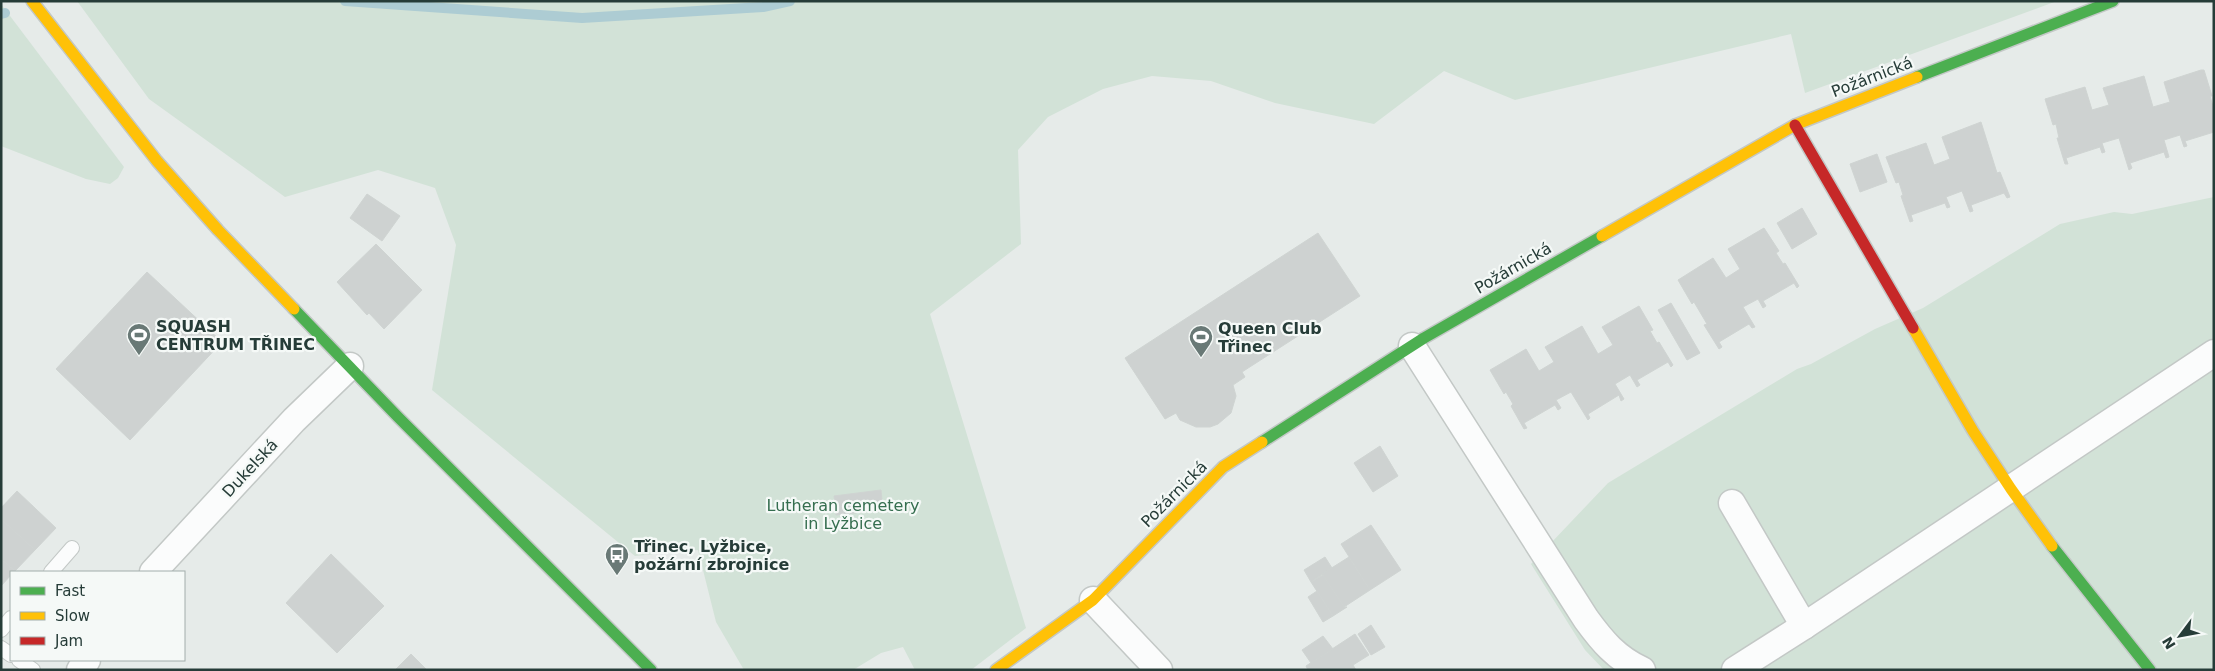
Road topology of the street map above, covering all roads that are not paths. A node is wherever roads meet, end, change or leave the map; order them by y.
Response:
1 (32, 1) edge
2 (2112, 1) edge
3 (1795, 125) junction
4 (1412, 346) junction
5 (2214, 353) edge
6 (350, 366) junction
7 (2011, 488) junction
8 (1732, 503) dead end
9 (72, 548) dead end
10 (52, 571) edge
11 (154, 571) edge
12 (1093, 600) junction
13 (10, 619) edge
14 (1804, 626) junction
15 (1, 630) edge
16 (20, 661) edge
17 (33, 670) edge
18 (651, 670) edge
19 (996, 670) edge
20 (1159, 670) edge
21 (1642, 670) edge
22 (1735, 670) edge
23 (2150, 670) edge

1 - 6 street
2 - 3 street, Požárnická
3 - 4 street, Požárnická
3 - 7 street
4 - 12 street, Požárnická
4 - 21 street
5 - 7 street
6 - 11 street, Dukelská
6 - 18 street
7 - 14 street
7 - 23 street
8 - 14 street
9 - 10 lane
12 - 19 street, Požárnická
12 - 20 street
13 - 15 lane
14 - 22 street
16 - 17 lane

